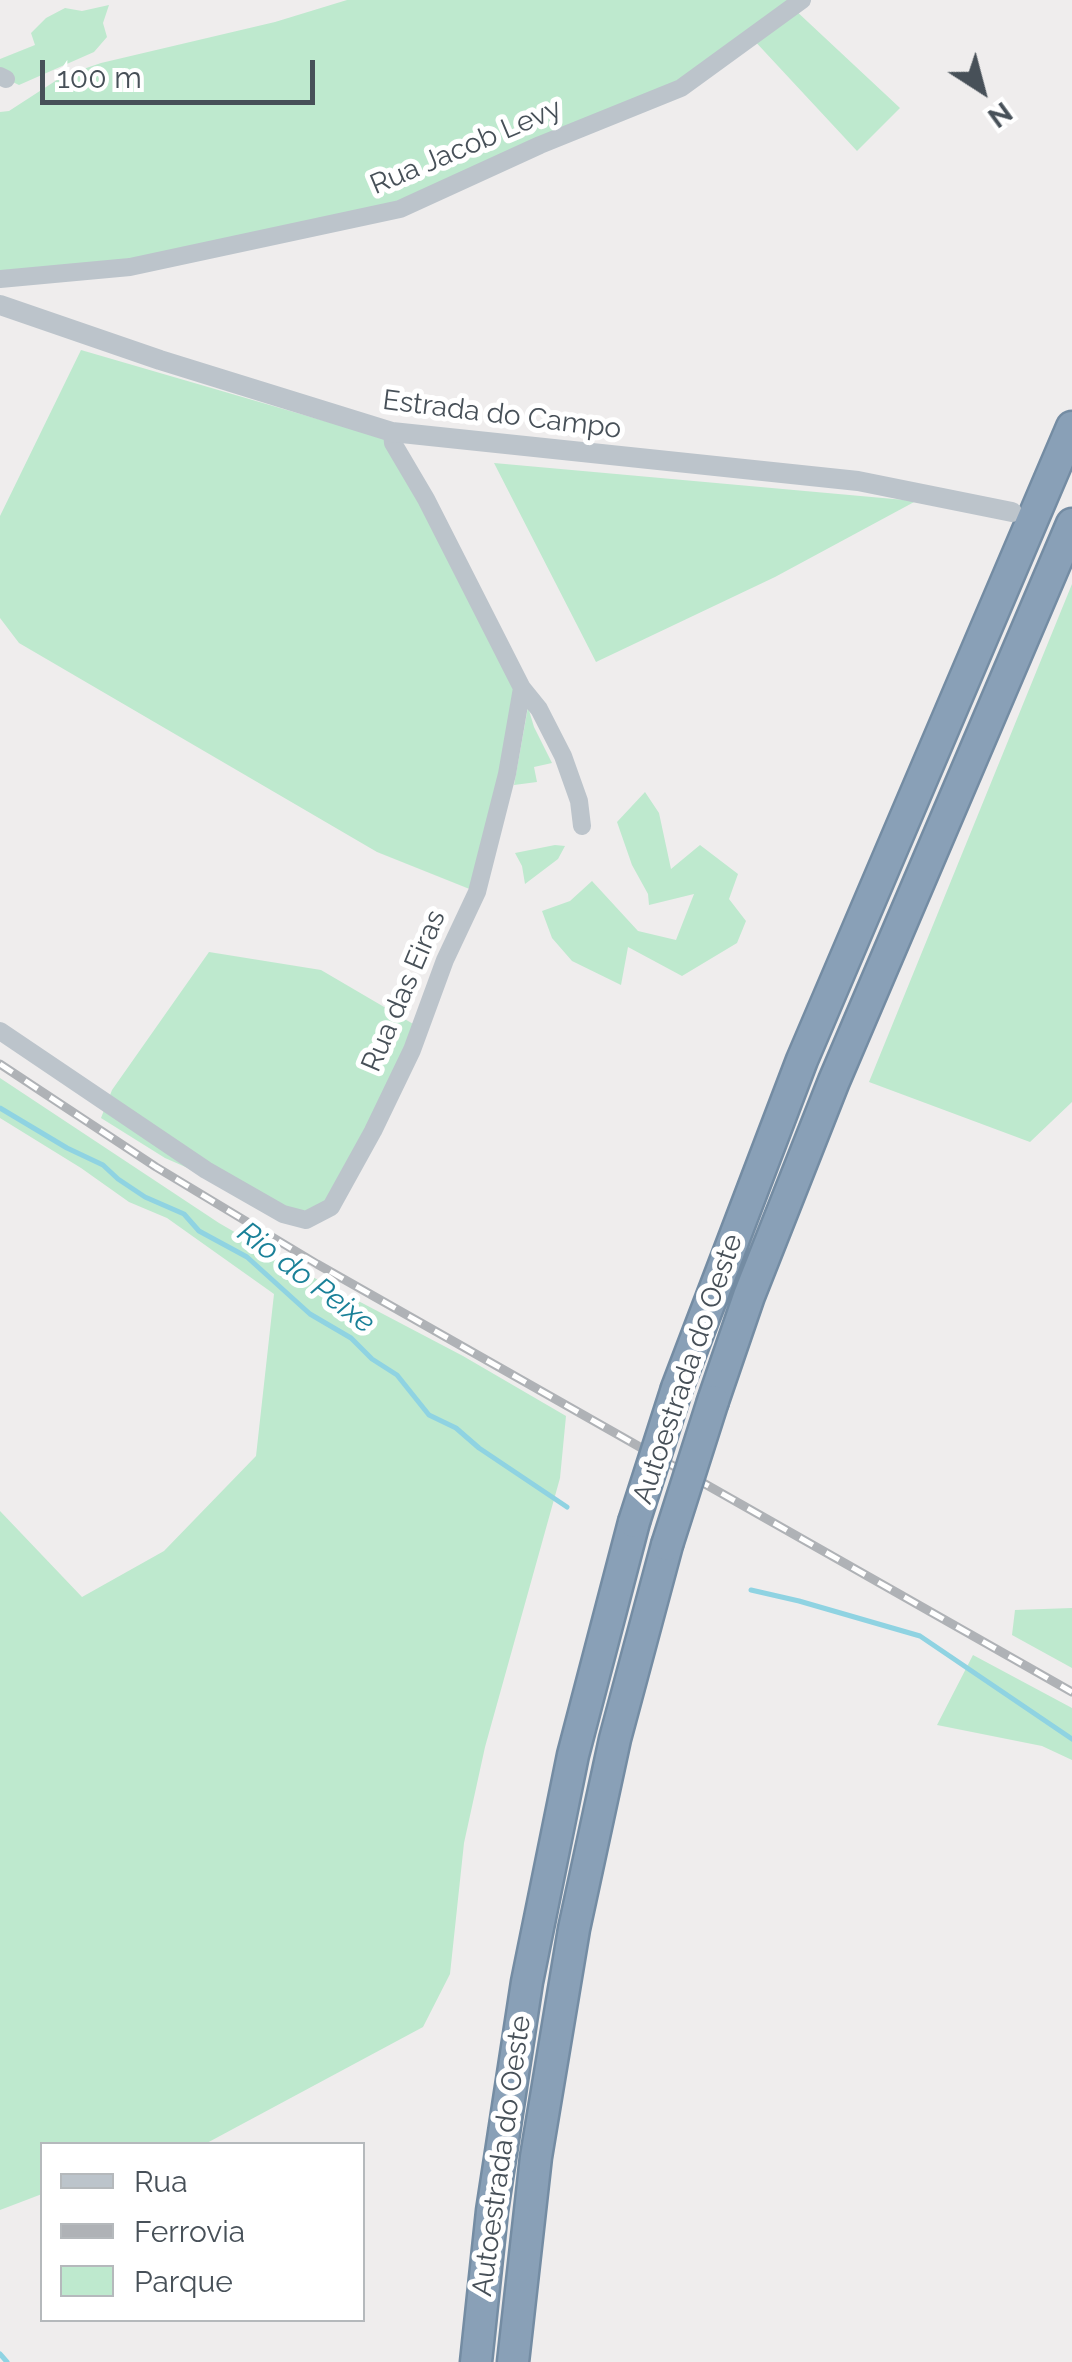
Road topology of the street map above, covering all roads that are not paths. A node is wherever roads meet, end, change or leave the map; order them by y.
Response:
1 (802, 0) edge
2 (0, 279) edge
3 (0, 305) edge
4 (1072, 427) edge
5 (392, 432) junction
6 (1012, 512) dead end
7 (1072, 524) edge
8 (522, 688) junction
9 (582, 826) dead end
10 (0, 1032) edge
11 (476, 2362) edge
12 (513, 2362) edge

1 - 2 street, Rua Jacob Levy
3 - 5 street, Estrada do Campo
4 - 11 highway, Autoestrada do Oeste, bridge
5 - 6 street, Estrada do Campo
5 - 8 street
7 - 12 highway, Autoestrada do Oeste, bridge
8 - 9 street
8 - 10 street, Rua das Eiras

